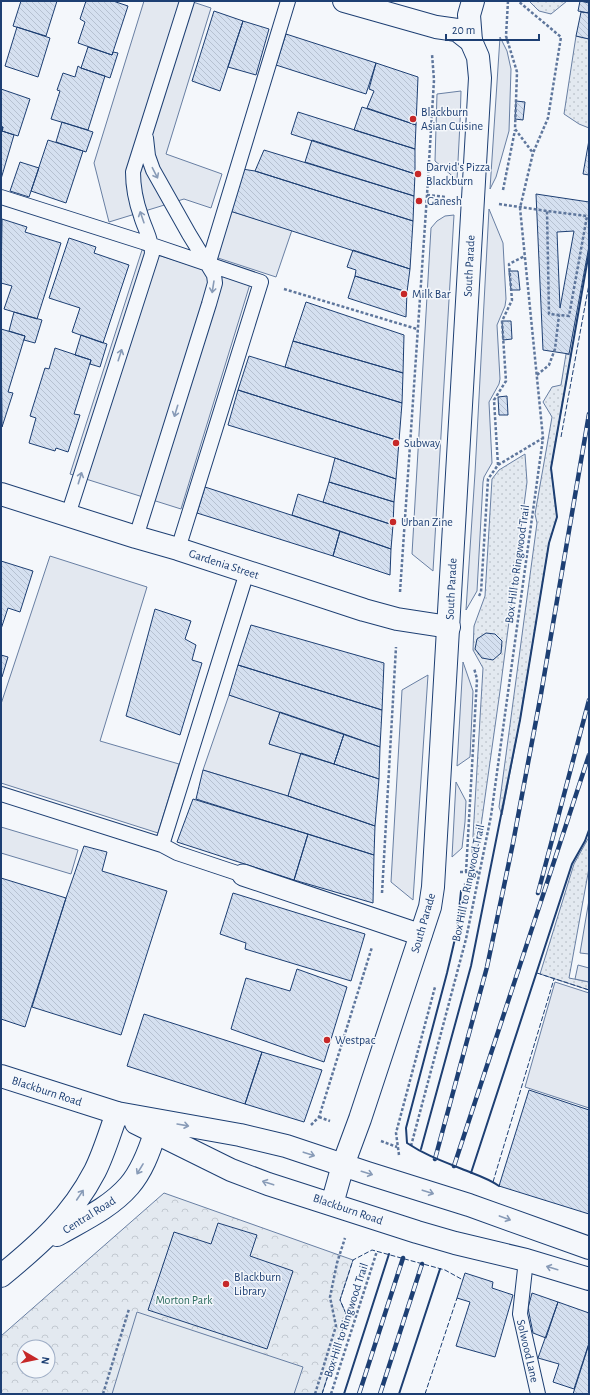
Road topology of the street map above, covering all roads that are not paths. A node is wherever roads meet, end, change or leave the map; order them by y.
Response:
1 (187, 1) edge
2 (288, 1) edge
3 (344, 1) edge
4 (473, 1) edge
5 (471, 41) junction
6 (148, 122) junction
7 (1, 197) edge
8 (152, 245) junction
9 (208, 265) junction
10 (1, 494) edge
11 (68, 515) junction
12 (136, 537) junction
13 (178, 549) junction
14 (247, 572) junction
15 (448, 626) junction
16 (1, 794) edge
17 (162, 845) junction
18 (243, 875) joint
19 (421, 935) junction
20 (1, 1076) edge
21 (117, 1113) junction
22 (151, 1126) junction
23 (343, 1165) junction
24 (332, 1204) junction
25 (37, 1246) junction
26 (589, 1248) edge
27 (526, 1260) junction
28 (1, 1276) edge
29 (589, 1280) edge
30 (538, 1394) edge

1 - 6 lane
2 - 9 lane
3 - 5 street
4 - 5 street, South Parade
5 - 15 street, South Parade
8 -> 6 lane
6 -> 9 lane
7 - 8 lane
8 - 9 lane
11 -> 8 lane
9 -> 12 lane
9 - 13 lane
10 - 11 street, Gardenia Street
11 - 12 street, Gardenia Street
12 - 13 street, Gardenia Street
13 - 14 street, Gardenia Street
14 - 15 street, Gardenia Street
14 - 17 lane
15 - 19 street, South Parade
16 - 17 lane
17 - 18 lane
18 - 19 street
19 - 23 street, South Parade
20 - 21 street, Blackburn Road
21 - 22 street, Blackburn Road
25 -> 21 street, Central Road
22 -> 23 street, Blackburn Road
24 -> 22 street, Blackburn Road
22 -> 25 street, Central Road
23 - 24 street, South Parade
23 -> 26 street, Blackburn Road
24 - 27 street, Blackburn Road
25 - 28 street, Central Road
29 -> 27 street, Blackburn Road
27 - 30 lane, Solwood Lane

